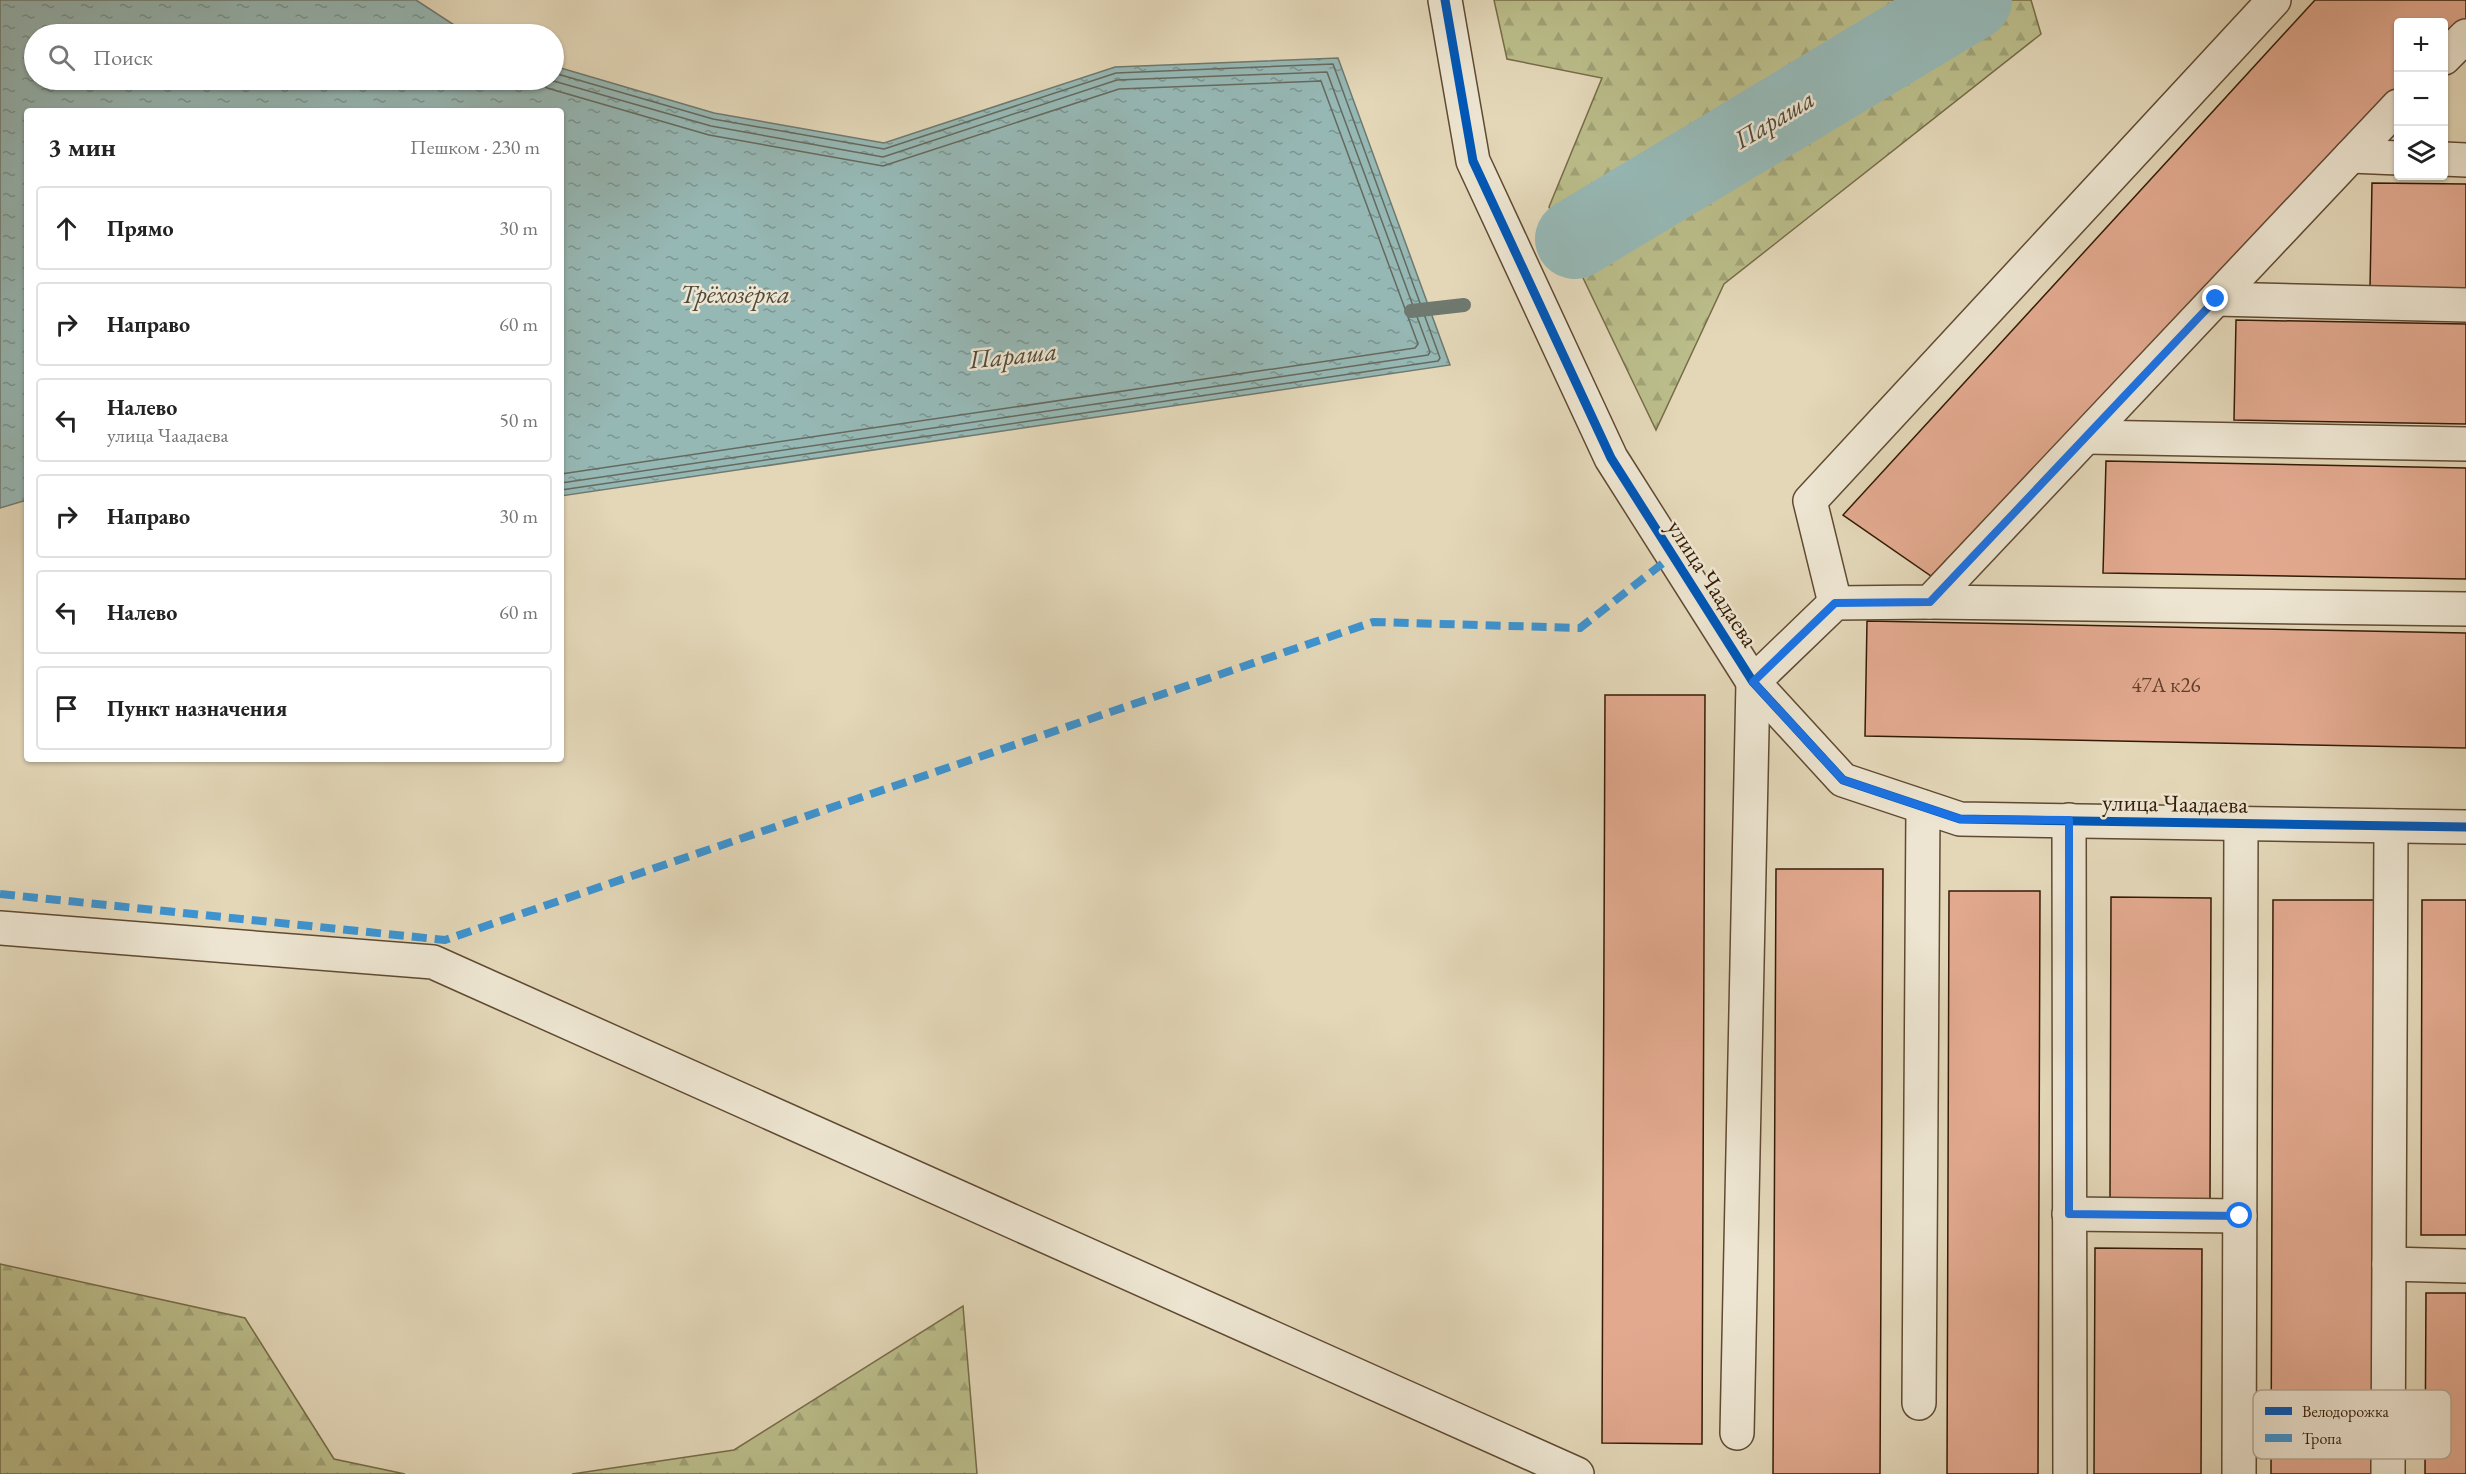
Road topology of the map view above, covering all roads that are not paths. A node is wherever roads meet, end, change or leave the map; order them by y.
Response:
1 (1445, 0) edge
2 (2274, 0) edge
3 (2466, 36) edge
4 (2448, 54) edge
5 (2394, 110) edge
6 (2351, 156) junction
7 (2394, 158) edge
8 (2448, 159) edge
9 (2466, 159) edge
10 (2216, 299) junction
11 (2466, 305) edge
12 (2087, 436) junction
13 (2466, 444) edge
14 (1930, 602) junction
15 (1835, 603) junction
16 (2466, 609) edge
17 (1753, 682) junction
18 (1923, 807) junction
19 (2069, 820) junction
20 (2241, 823) junction
21 (2391, 826) junction
22 (2466, 827) edge
23 (0, 928) edge
24 (2069, 1214) junction
25 (2240, 1216) junction
26 (2389, 1264) junction
27 (2466, 1266) edge
28 (2388, 1390) edge
29 (1919, 1402) dead end
30 (1737, 1433) dead end
31 (2388, 1459) edge
32 (1576, 1474) edge
33 (2070, 1474) edge
34 (2240, 1474) edge
35 (2388, 1474) edge

1 - 17 street, улица Чаадаева
2 - 15 street
3 - 4 street
5 - 6 street
6 - 7 street
6 - 10 street
8 - 9 street
10 - 11 street
10 - 12 street
12 - 13 street
12 - 14 street
14 - 15 street
14 - 16 street
15 - 17 street
17 - 18 street, улица Чаадаева
17 - 30 street
18 - 19 street, улица Чаадаева
18 - 29 street
19 - 20 street, улица Чаадаева
19 - 24 street
20 - 21 street, улица Чаадаева
20 - 25 street
21 - 22 street, улица Чаадаева
21 - 26 street
23 - 32 street
24 - 25 street
24 - 33 street
25 - 34 street
26 - 27 street
26 - 28 street
31 - 35 street

